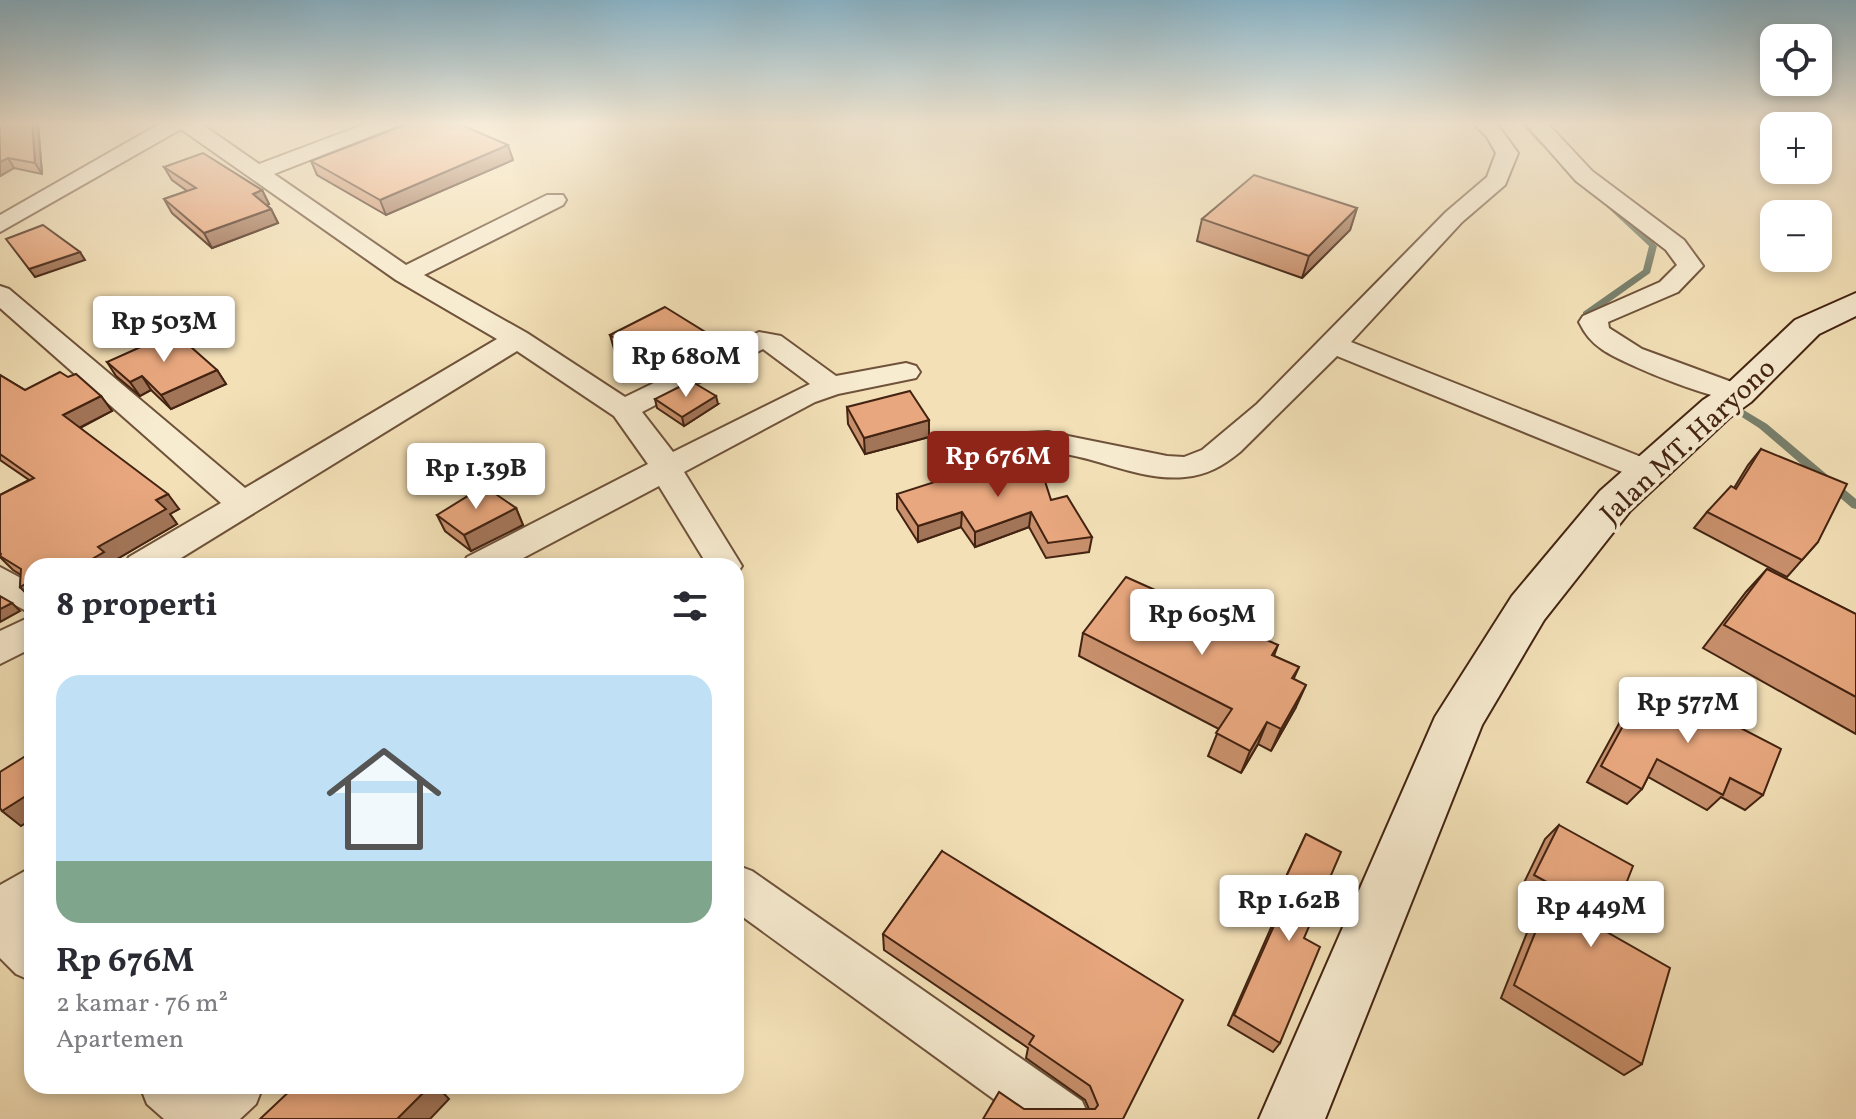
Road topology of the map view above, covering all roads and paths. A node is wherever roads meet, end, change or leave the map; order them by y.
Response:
1 (86, 175) edge
2 (258, 175) edge
3 (1499, 175) edge
4 (1583, 175) edge
5 (555, 200) dead end
6 (0, 225) edge
7 (405, 275) junction
8 (0, 294) edge
9 (1856, 303) edge
10 (517, 339) junction
11 (1333, 345) junction
12 (906, 372) dead end
13 (831, 386) junction
14 (1727, 402) junction
15 (624, 409) junction
16 (952, 455) dead end
17 (665, 469) junction
18 (1648, 471) junction
19 (244, 505) junction
20 (155, 558) edge
21 (494, 558) edge
22 (720, 558) edge
23 (0, 580) edge
24 (24, 596) edge
25 (24, 635) edge
26 (0, 649) edge
27 (744, 892) edge
28 (24, 894) edge
29 (0, 912) edge
30 (0, 926) edge
31 (24, 950) edge
32 (174, 1094) edge
33 (229, 1094) edge
34 (202, 1119) edge
35 (1064, 1119) edge
36 (1292, 1119) edge

1 - 6 street
2 - 7 street
3 - 11 street
4 - 14 street
5 - 7 street
7 - 10 street
8 - 19 street
9 - 14 street, Jalan MT. Haryono
10 - 15 street
10 - 19 street
11 - 16 street
11 - 18 street
12 - 13 street
13 - 15 street
13 - 17 street
14 - 18 street, Jalan MT. Haryono
15 - 17 street
17 - 21 street
17 - 22 street
18 - 36 street, Jalan MT. Haryono
19 - 20 street
23 - 24 street
25 - 26 street
27 - 35 street
28 - 29 street
30 - 31 street
32 - 34 street
33 - 34 street

